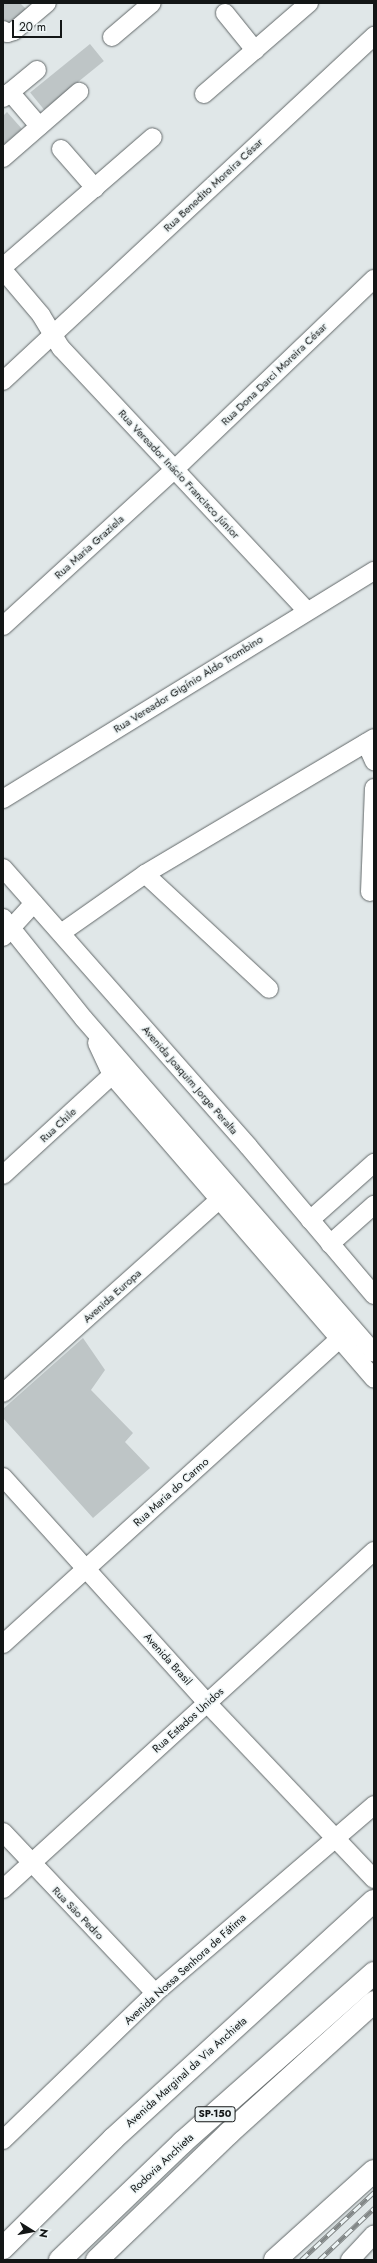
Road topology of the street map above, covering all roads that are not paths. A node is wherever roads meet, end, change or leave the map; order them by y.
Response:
1 (152, 3) edge
2 (309, 3) edge
3 (43, 4) edge
4 (224, 13) dead end
5 (3, 30) edge
6 (374, 36) edge
7 (112, 37) dead end
8 (255, 50) junction
9 (38, 70) dead end
10 (80, 92) dead end
11 (204, 94) dead end
12 (7, 95) edge
13 (40, 126) junction
14 (153, 137) dead end
15 (60, 149) dead end
16 (3, 158) edge
17 (95, 188) junction
18 (3, 267) edge
19 (3, 270) edge
20 (374, 279) edge
21 (53, 334) junction
22 (3, 380) edge
23 (175, 469) junction
24 (374, 571) edge
25 (307, 611) junction
26 (3, 626) edge
27 (370, 741) edge
28 (374, 761) edge
29 (374, 788) edge
30 (3, 799) edge
31 (3, 868) edge
32 (146, 874) junction
33 (370, 892) dead end
34 (34, 903) junction
35 (6, 927) edge
36 (61, 933) junction
37 (269, 989) dead end
38 (118, 1069) junction
39 (374, 1163) edge
40 (3, 1175) edge
41 (221, 1198) junction
42 (374, 1205) edge
43 (310, 1220) junction
44 (330, 1244) junction
45 (374, 1295) edge
46 (339, 1339) junction
47 (374, 1353) edge
48 (374, 1378) edge
49 (3, 1393) edge
50 (3, 1477) edge
51 (374, 1551) edge
52 (87, 1568) junction
53 (3, 1644) edge
54 (207, 1703) junction
55 (374, 1805) edge
56 (3, 1832) edge
57 (336, 1839) junction
58 (31, 1864) junction
59 (374, 1879) edge
60 (3, 1889) edge
61 (374, 1901) edge
62 (374, 1973) edge
63 (155, 1993) junction
64 (374, 2002) edge
65 (3, 2140) edge
66 (374, 2172) edge
67 (374, 2234) edge
68 (3, 2248) edge
69 (60, 2260) edge
70 (97, 2260) edge
71 (275, 2260) edge
72 (350, 2260) edge

1 - 7 street
2 - 8 street
3 - 5 street
4 - 8 street
6 - 21 street, Rua Benedito Moreira César
8 - 11 street
9 - 12 street
10 - 13 street
12 - 13 street
13 - 16 street
14 - 17 street
15 - 17 street
17 - 18 street
19 - 21 street, Rua Vereador Inácio Francisco Júnior
20 - 23 street, Rua Dona Darci Moreira César
21 - 22 street, Rua Benedito Moreira César
21 - 23 street, Rua Vereador Inácio Francisco Júnior
23 - 25 street, Rua Vereador Inácio Francisco Júnior
23 - 26 street, Rua Maria Graziela
24 - 25 street, Rua Vereador Gigínio Aldo Trombino
25 - 30 street, Rua Vereador Gigínio Aldo Trombino
27 - 28 street
27 - 32 street
29 - 33 street
31 - 34 street, Avenida Joaquim Jorge Peralta
32 - 36 street
32 - 37 street
34 - 35 street
34 - 36 street, Avenida Joaquim Jorge Peralta
35 - 38 street
36 - 43 street, Avenida Joaquim Jorge Peralta
38 - 40 street, Rua Chile
38 - 41 street
38 - 47 street
39 - 43 street
41 - 46 street
41 - 49 street, Avenida Europa
42 - 44 street
43 - 44 street, Avenida Joaquim Jorge Peralta
44 - 45 street, Avenida Joaquim Jorge Peralta
46 - 48 street
46 - 52 street, Rua Maria do Carmo
50 - 52 street, Avenida Brasil
51 - 54 street, Rua Estados Unidos
52 - 53 street, Rua Maria do Carmo
52 - 54 street, Avenida Brasil
54 - 57 street, Avenida Brasil
54 - 58 street, Rua Estados Unidos
55 - 57 street, Avenida Nossa Senhora de Fátima
56 - 58 street, Rua São Pedro
57 - 59 street, Avenida Brasil
57 - 63 street, Avenida Nossa Senhora de Fátima
58 - 60 street, Rua Estados Unidos
58 - 63 street, Rua São Pedro
61 - 68 main road, Avenida Marginal da Via Anchieta
62 - 69 main road, Rodovia Anchieta / SP-150
63 - 65 street, Avenida Nossa Senhora de Fátima
64 - 70 main road, SP-150
66 - 71 main road
67 - 72 street

